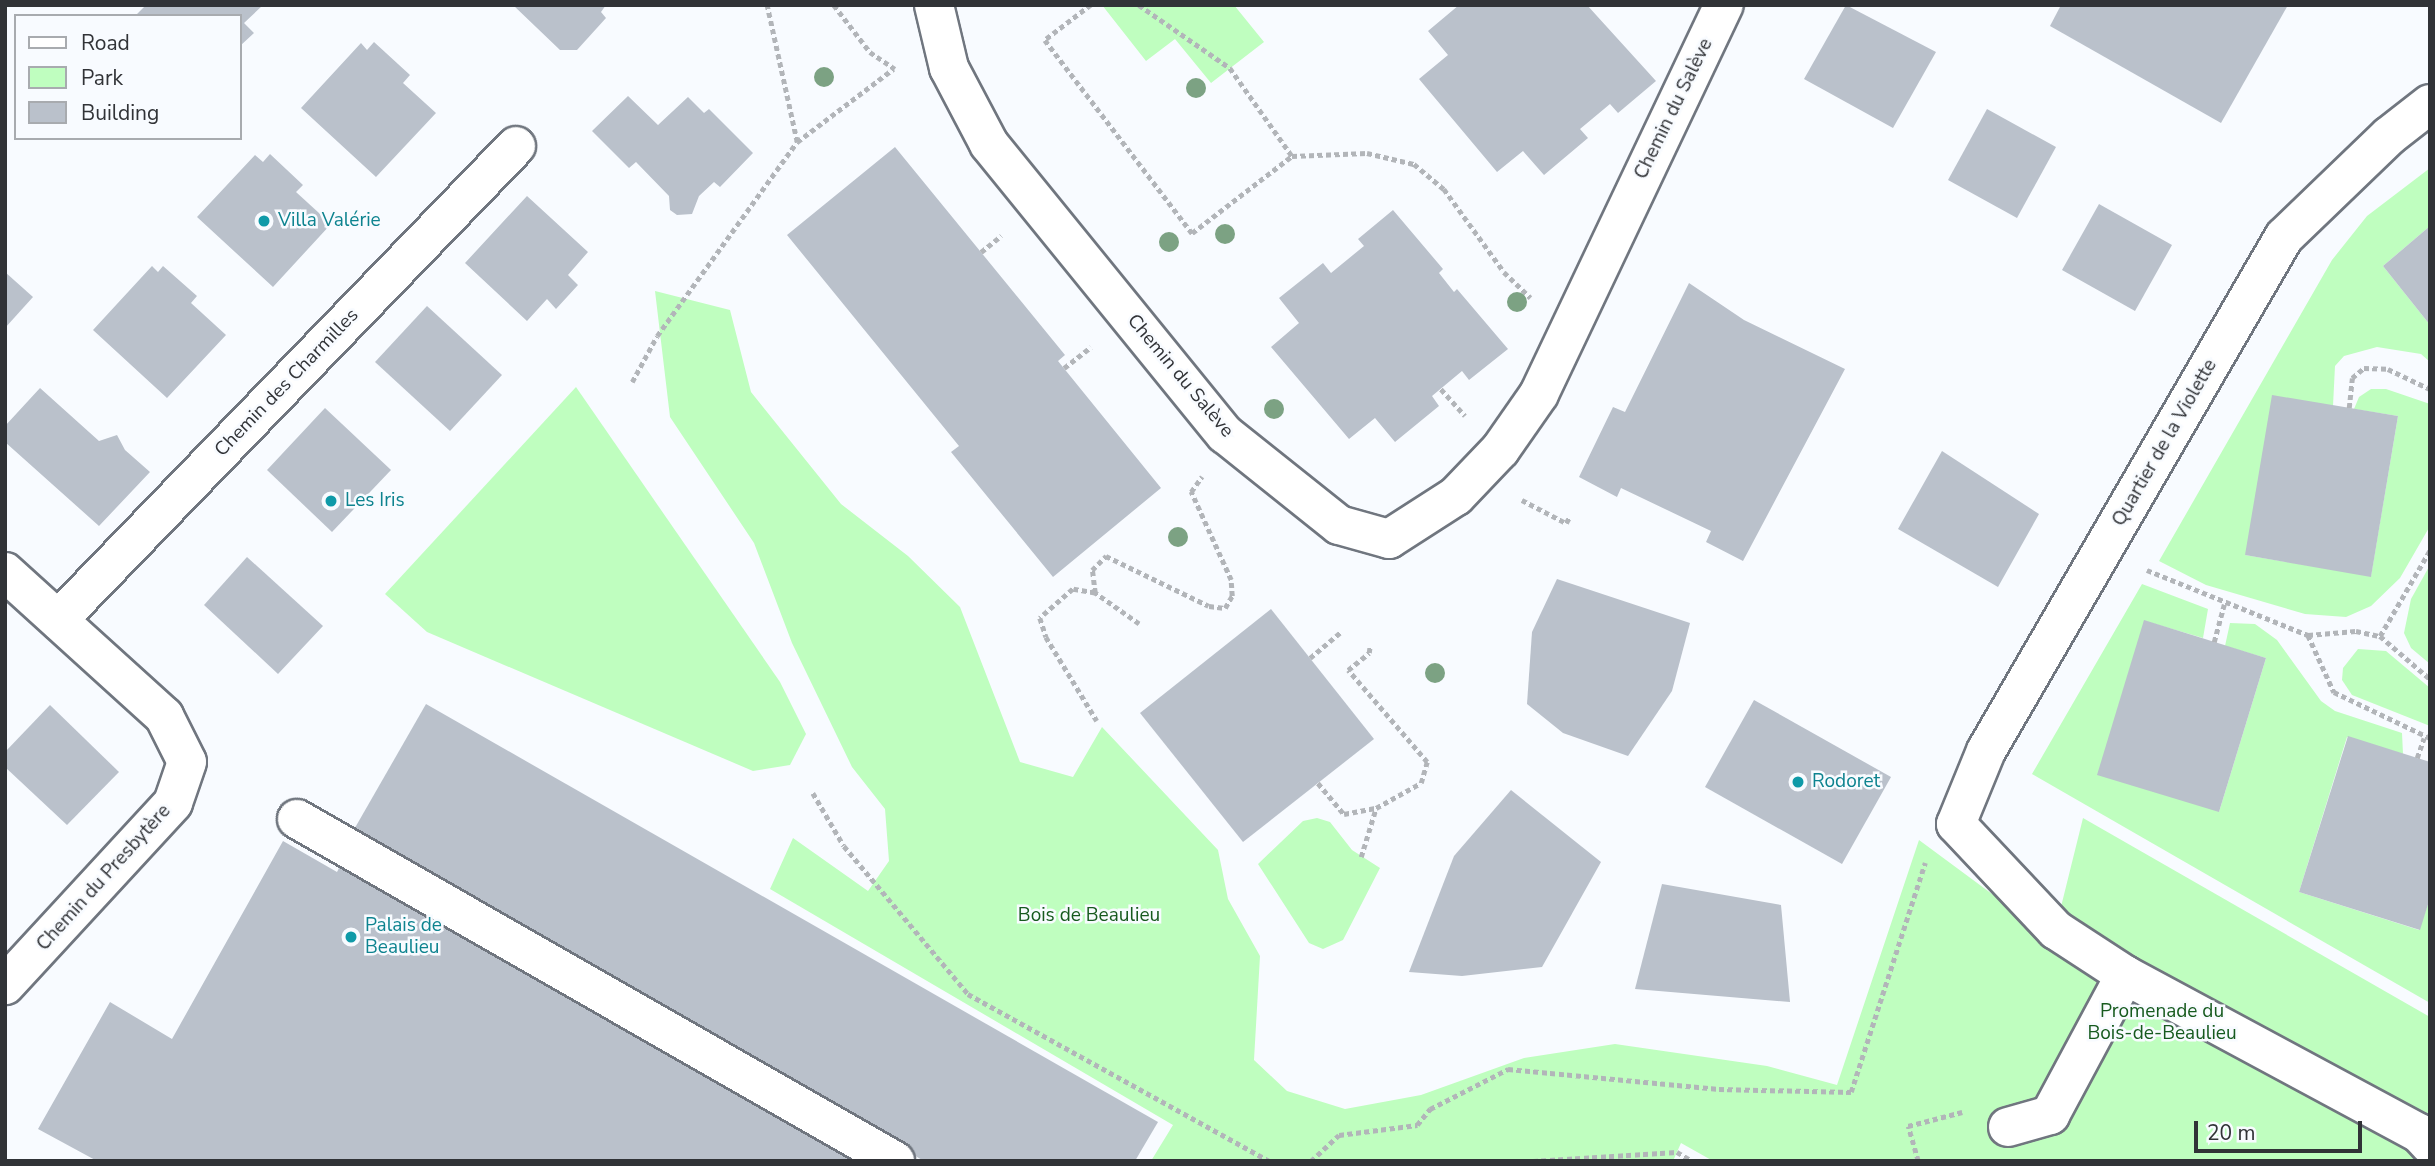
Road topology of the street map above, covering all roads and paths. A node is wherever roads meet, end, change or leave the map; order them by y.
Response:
1 (767, 5) edge
2 (834, 5) edge
3 (934, 5) edge
4 (1091, 5) edge
5 (1139, 5) edge
6 (1724, 5) edge
7 (900, 65) dead end
8 (893, 69) junction
9 (2430, 104) edge
10 (797, 142) junction
11 (516, 146) dead end
12 (1292, 156) junction
13 (1012, 226) dead end
14 (981, 253) dead end
15 (1542, 309) dead end
16 (1101, 338) dead end
17 (1064, 368) dead end
18 (632, 382) dead end
19 (1441, 389) dead end
20 (2430, 389) edge
21 (1458, 408) dead end
22 (2349, 408) dead end
23 (1206, 469) dead end
24 (1522, 500) dead end
25 (1570, 516) dead end
26 (2430, 550) edge
27 (2136, 565) dead end
28 (5, 572) edge
29 (1095, 593) junction
30 (2224, 604) junction
31 (58, 621) junction
32 (1139, 624) dead end
33 (1342, 631) dead end
34 (2308, 635) junction
35 (2380, 636) junction
36 (2214, 642) dead end
37 (1370, 645) dead end
38 (1310, 658) dead end
39 (2430, 679) edge
40 (1097, 721) dead end
41 (2427, 738) edge
42 (2417, 758) dead end
43 (1318, 783) dead end
44 (813, 793) dead end
45 (1376, 808) junction
46 (297, 819) dead end
47 (1956, 824) junction
48 (1361, 857) dead end
49 (2125, 975) junction
50 (5, 985) edge
51 (1960, 1112) dead end
52 (2008, 1127) dead end
53 (2430, 1145) edge
54 (895, 1161) edge
55 (1269, 1161) edge
56 (1311, 1161) edge
57 (1533, 1161) edge
58 (1692, 1161) edge
59 (1918, 1161) edge

1 - 10 path
2 - 8 path
3 - 6 street, Chemin du Salève
4 - 12 path
5 - 12 path
7 - 8 path
8 - 10 path
9 - 47 street, Quartier de la Violette
10 - 18 path
11 - 31 street, Chemin des Charmilles
12 - 15 path
13 - 14 path
16 - 17 path
19 - 21 path
20 - 22 path
23 - 29 path
24 - 25 path
26 - 35 path
27 - 30 path
28 - 31 street
29 - 32 path
29 - 40 path
30 - 34 path
30 - 36 path
31 - 50 street, Chemin du Presbytère
33 - 38 path
34 - 35 path
34 - 41 path
35 - 39 path
37 - 45 path
41 - 42 path
43 - 45 path
44 - 55 path
45 - 48 path
46 - 54 street
47 - 49 street
47 - 56 path
49 - 52 street
49 - 53 street
51 - 59 path
57 - 58 path

